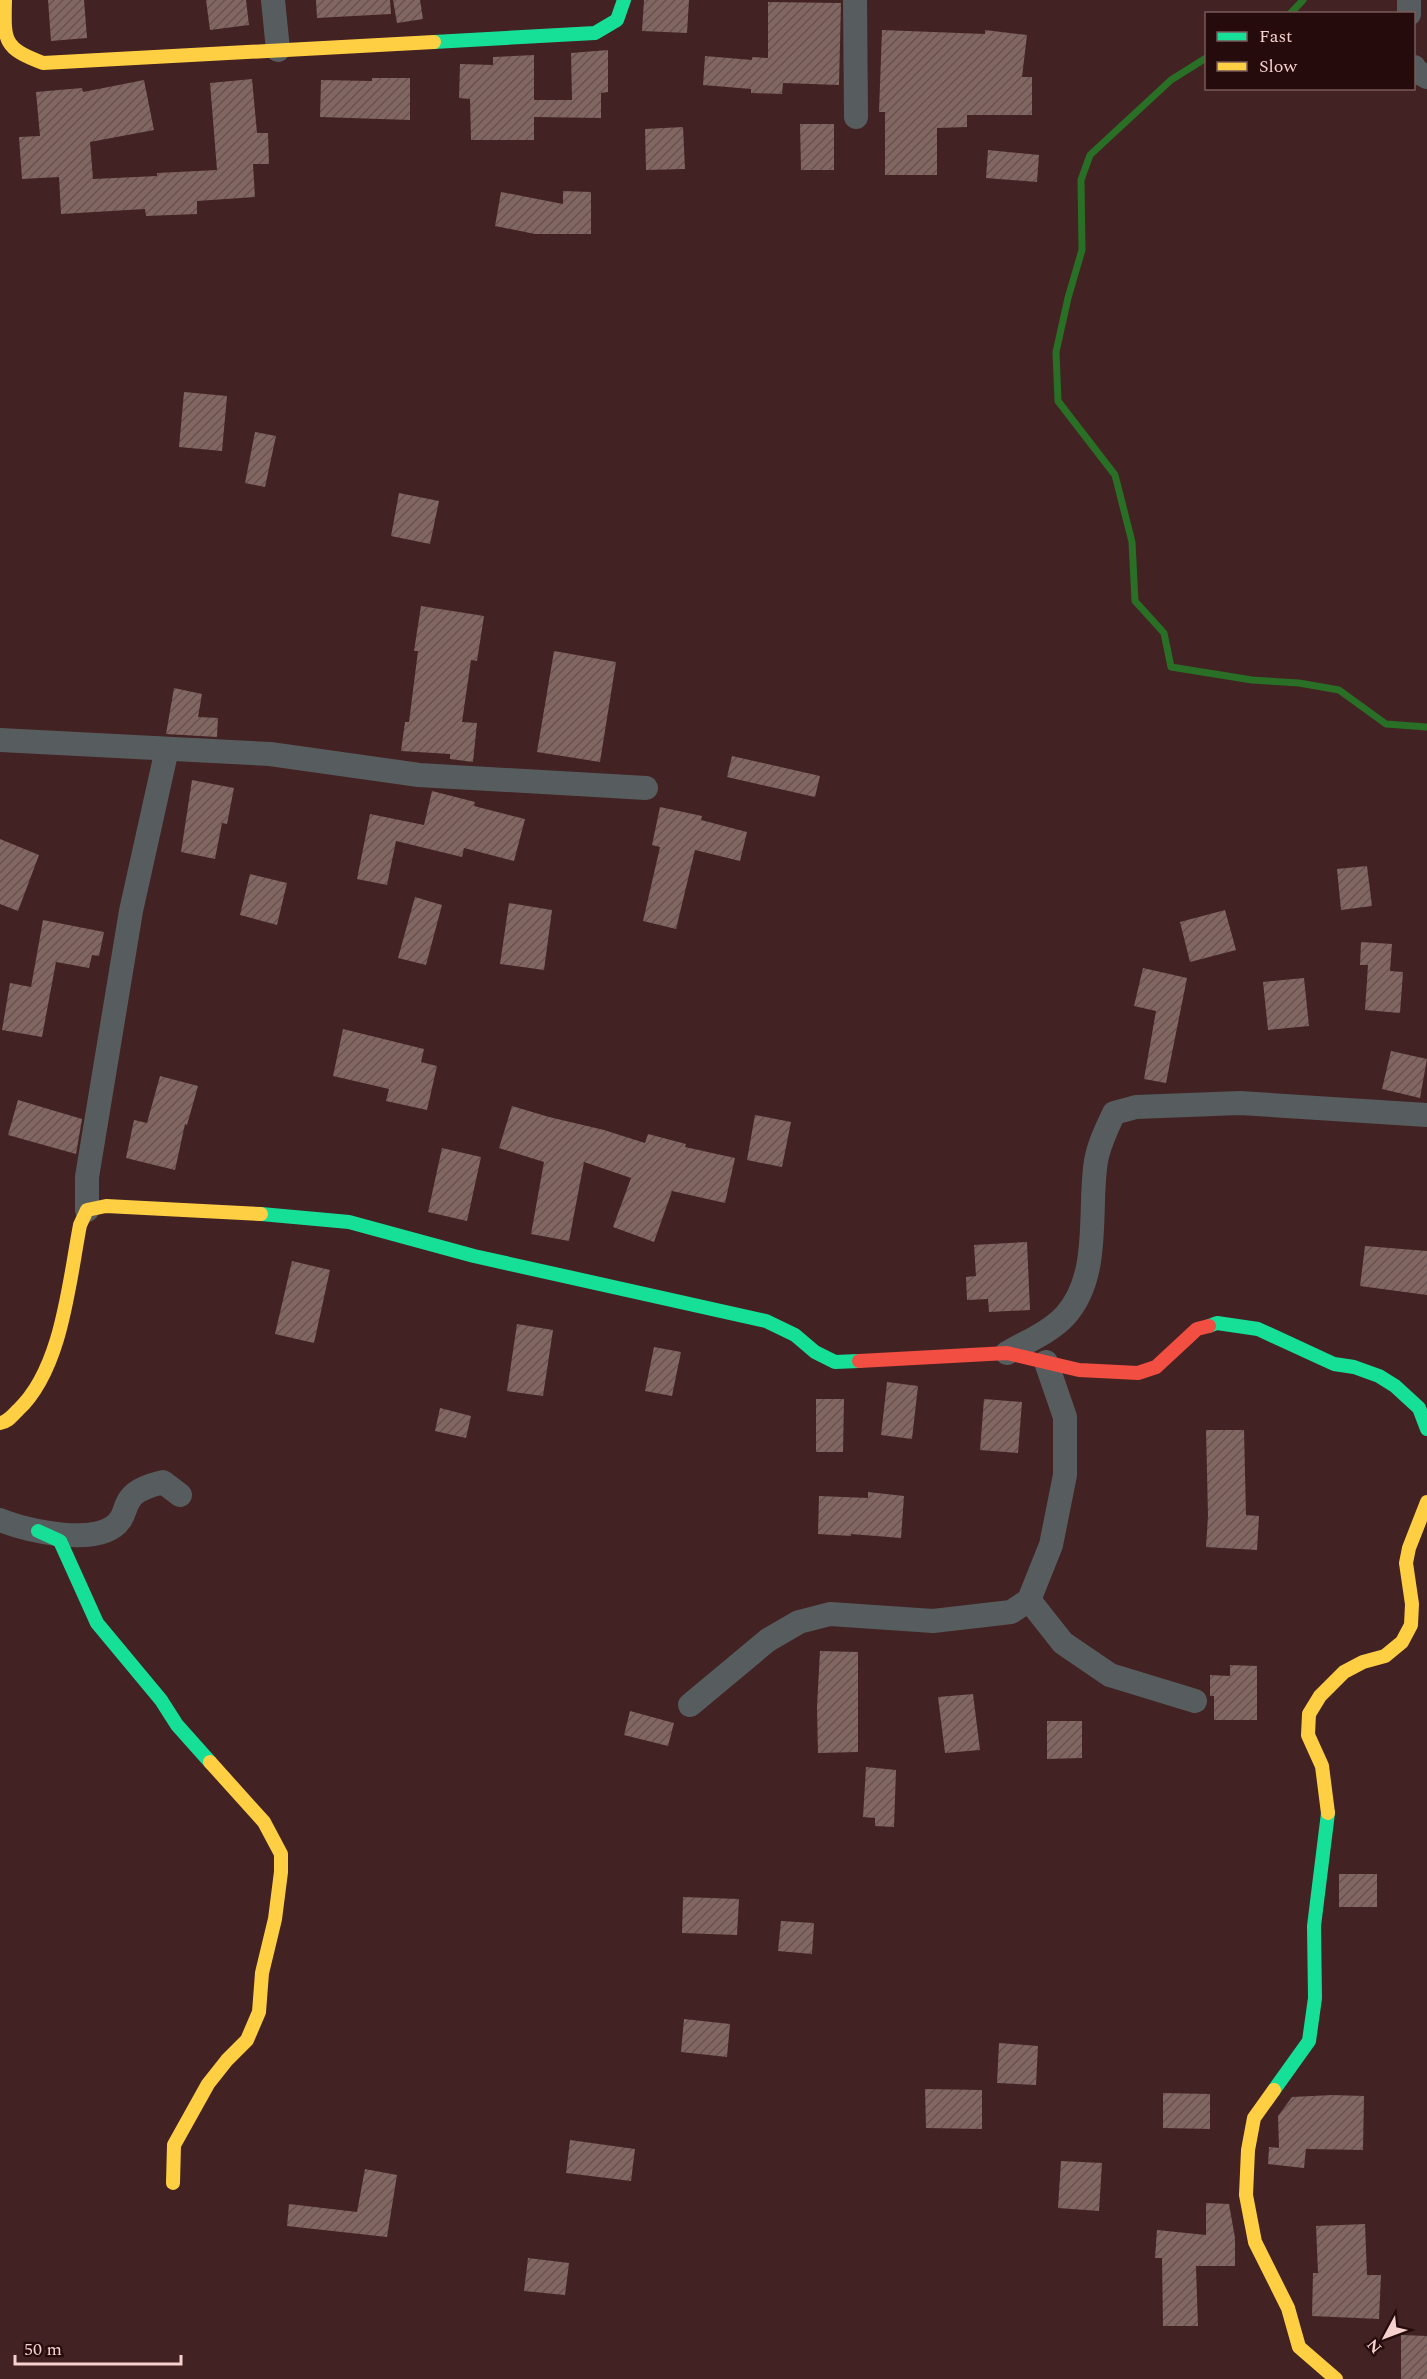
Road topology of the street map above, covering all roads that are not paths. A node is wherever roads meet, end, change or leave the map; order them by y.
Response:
1 (5, 0) edge
2 (273, 0) edge
3 (624, 0) edge
4 (855, 0) edge
5 (278, 50) junction
6 (856, 117) dead end
7 (0, 740) edge
8 (167, 749) junction
9 (646, 788) dead end
10 (1427, 1115) edge
11 (87, 1210) junction
12 (1007, 1353) junction
13 (1047, 1362) junction
14 (0, 1423) edge
15 (1427, 1429) edge
16 (180, 1495) dead end
17 (1427, 1502) edge
18 (0, 1520) edge
19 (38, 1531) junction
20 (1029, 1600) junction
21 (1195, 1701) dead end
22 (690, 1705) dead end
23 (173, 2183) dead end
24 (1336, 2379) edge

1 - 5 street
2 - 5 street
3 - 5 street
4 - 6 street
7 - 8 street
8 - 9 street
8 - 11 street
10 - 12 street
11 - 12 street
11 - 14 street
12 - 13 street
13 - 15 street
13 - 20 street
16 - 19 street
17 - 24 street
18 - 19 street
19 - 23 street
20 - 21 street
20 - 22 street

